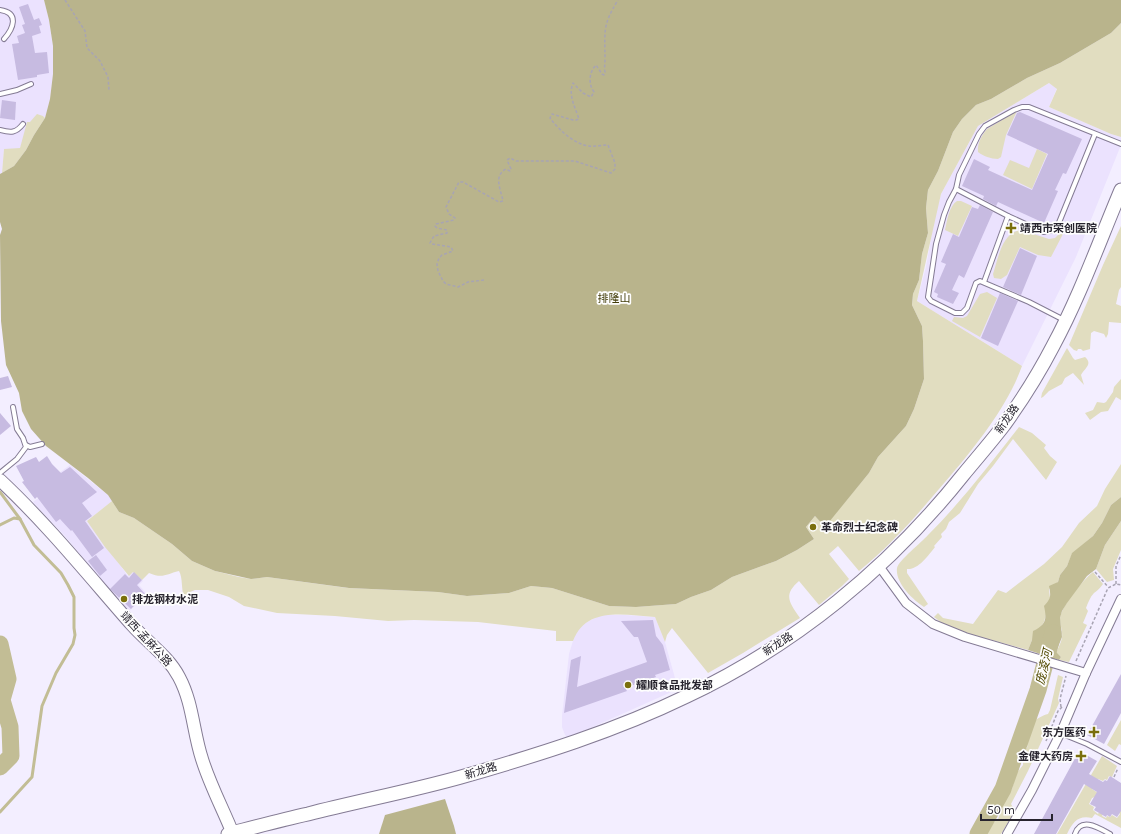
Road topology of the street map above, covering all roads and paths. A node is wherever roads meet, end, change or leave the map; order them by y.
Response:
1 (65, 0) edge
2 (618, 0) edge
3 (0, 10) edge
4 (4, 39) dead end
5 (31, 84) dead end
6 (109, 90) dead end
7 (0, 94) edge
8 (23, 124) dead end
9 (0, 130) edge
10 (1095, 134) junction
11 (1121, 144) edge
12 (956, 189) junction
13 (1121, 190) edge
14 (1121, 204) edge
15 (1008, 216) junction
16 (484, 280) dead end
17 (984, 282) junction
18 (1068, 322) junction
19 (13, 407) dead end
20 (42, 444) dead end
21 (26, 445) junction
22 (0, 473) edge
23 (0, 480) edge
24 (1121, 555) edge
25 (880, 568) junction
26 (1095, 572) dead end
27 (1116, 584) junction
28 (1121, 585) edge
29 (1108, 588) junction
30 (1121, 599) edge
31 (1066, 667) junction
32 (1086, 673) junction
33 (1061, 707) dead end
34 (1065, 735) dead end
35 (1121, 762) edge
36 (1114, 777) dead end
37 (231, 834) edge
38 (1007, 834) edge
39 (1075, 834) edge
40 (1110, 834) edge

1 - 6 path
2 - 16 path
3 - 4 lane
5 - 7 lane
8 - 9 lane
10 - 11 lane
10 - 12 lane
10 - 15 lane
12 - 15 lane
12 - 17 lane
13 - 18 main road, 新龙路
14 - 18 main road, 新龙路
15 - 17 lane
17 - 18 lane
18 - 25 main road, 新龙路
19 - 21 lane
20 - 21 lane
21 - 22 lane
23 - 37 main road, 靖西-孟麻公路
24 - 27 path
25 - 31 street
25 - 37 main road, 新龙路
26 - 29 path
27 - 28 path
27 - 29 path
29 - 31 path
30 - 32 street
31 - 32 street
31 - 33 path
32 - 38 street
34 - 35 lane
35 - 36 path
39 - 40 lane

